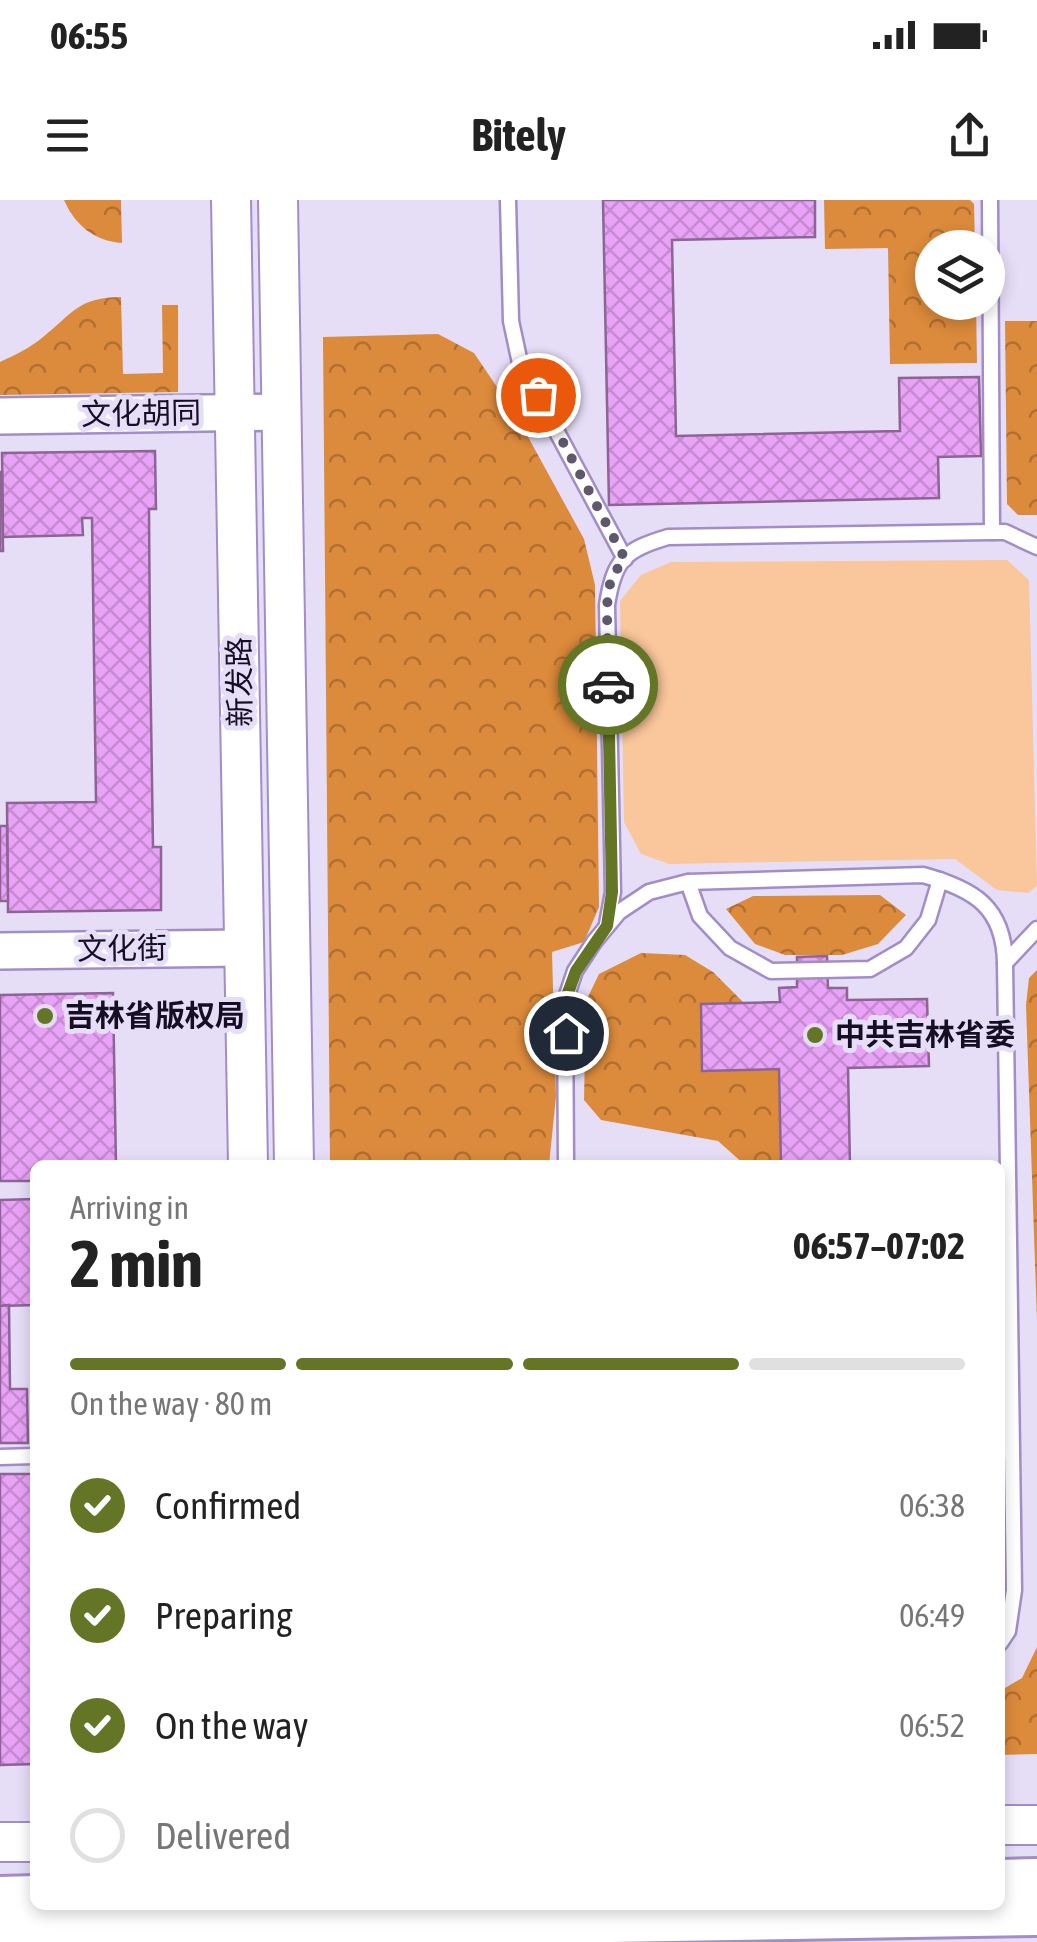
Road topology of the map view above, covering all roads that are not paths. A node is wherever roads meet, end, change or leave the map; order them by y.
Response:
1 (231, 200) edge
2 (278, 200) edge
3 (508, 200) edge
4 (990, 200) edge
5 (235, 412) junction
6 (282, 412) junction
7 (0, 416) edge
8 (992, 532) junction
9 (1037, 548) edge
10 (625, 559) junction
11 (940, 880) junction
12 (688, 882) junction
13 (607, 926) junction
14 (1037, 929) edge
15 (244, 948) junction
16 (0, 951) edge
17 (1005, 964) junction
18 (248, 1160) edge
19 (294, 1160) edge
20 (566, 1160) edge
21 (30, 1456) edge
22 (0, 1457) edge
23 (1005, 1636) edge
24 (1005, 1825) edge
25 (1037, 1825) edge
26 (0, 1842) edge
27 (30, 1842) edge
28 (1005, 1880) edge
29 (1037, 1880) edge
30 (30, 1897) edge
31 (0, 1898) edge
32 (1037, 1914) edge
33 (306, 1924) edge
34 (262, 1925) edge
35 (0, 1932) edge

1 - 5 main road, 新发路
2 - 6 main road, 新发路
3 - 10 lane
4 - 8 lane
5 - 6 street, 文化胡同
5 - 7 street, 文化胡同
5 - 15 main road, 新发路
6 - 19 main road, 新发路
8 - 9 lane
8 - 10 lane
10 - 13 lane
11 - 12 lane
11 - 12 lane
11 - 17 lane
12 - 13 lane
13 - 20 lane
14 - 17 lane
15 - 16 street, 文化街
15 - 18 main road, 新发路
17 - 23 lane
21 - 22 lane
24 - 25 main road
26 - 27 main road
28 - 29 main road
30 - 31 main road
32 - 33 main road
33 - 34 main road
34 - 35 main road

